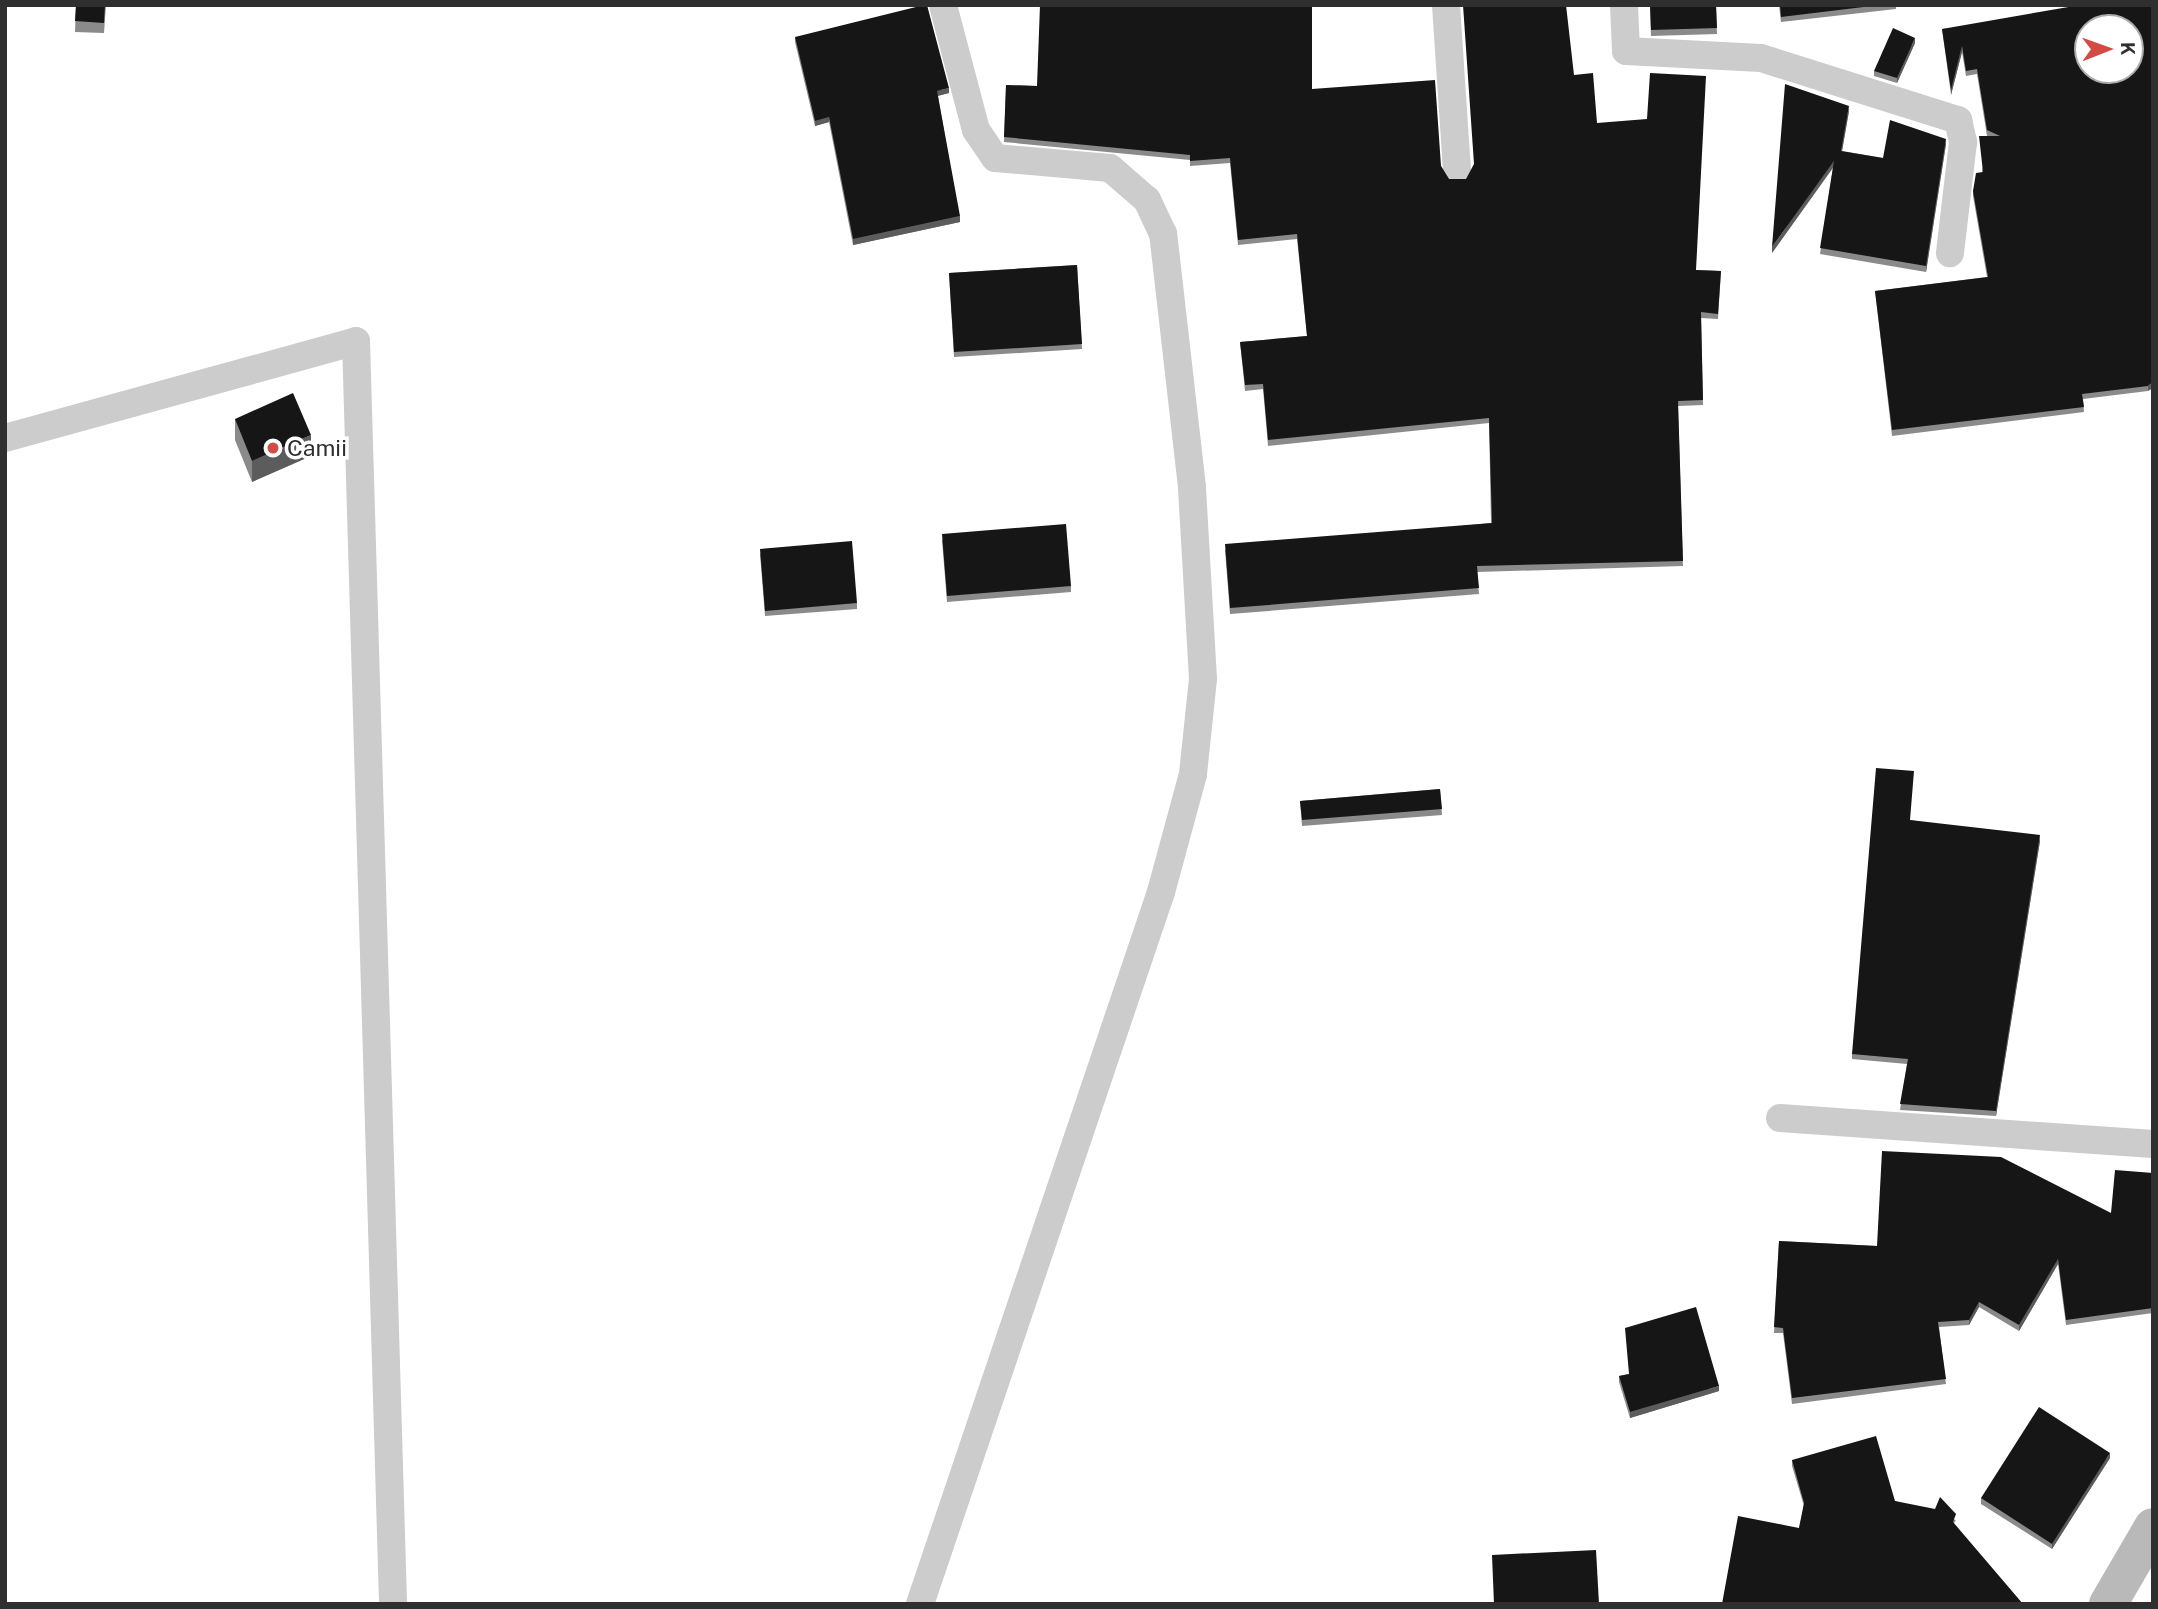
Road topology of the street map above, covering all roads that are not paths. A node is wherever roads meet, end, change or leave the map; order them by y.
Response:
1 (943, 5) edge
2 (1446, 5) edge
3 (1624, 5) edge
4 (1457, 170) dead end
5 (1950, 253) dead end
6 (5, 438) edge
7 (1780, 1118) dead end
8 (2153, 1144) edge
9 (2153, 1527) edge
10 (393, 1604) edge
11 (920, 1604) edge
12 (2108, 1604) edge

1 - 11 street
2 - 4 street
3 - 5 street
6 - 10 street
7 - 8 street
9 - 12 street

